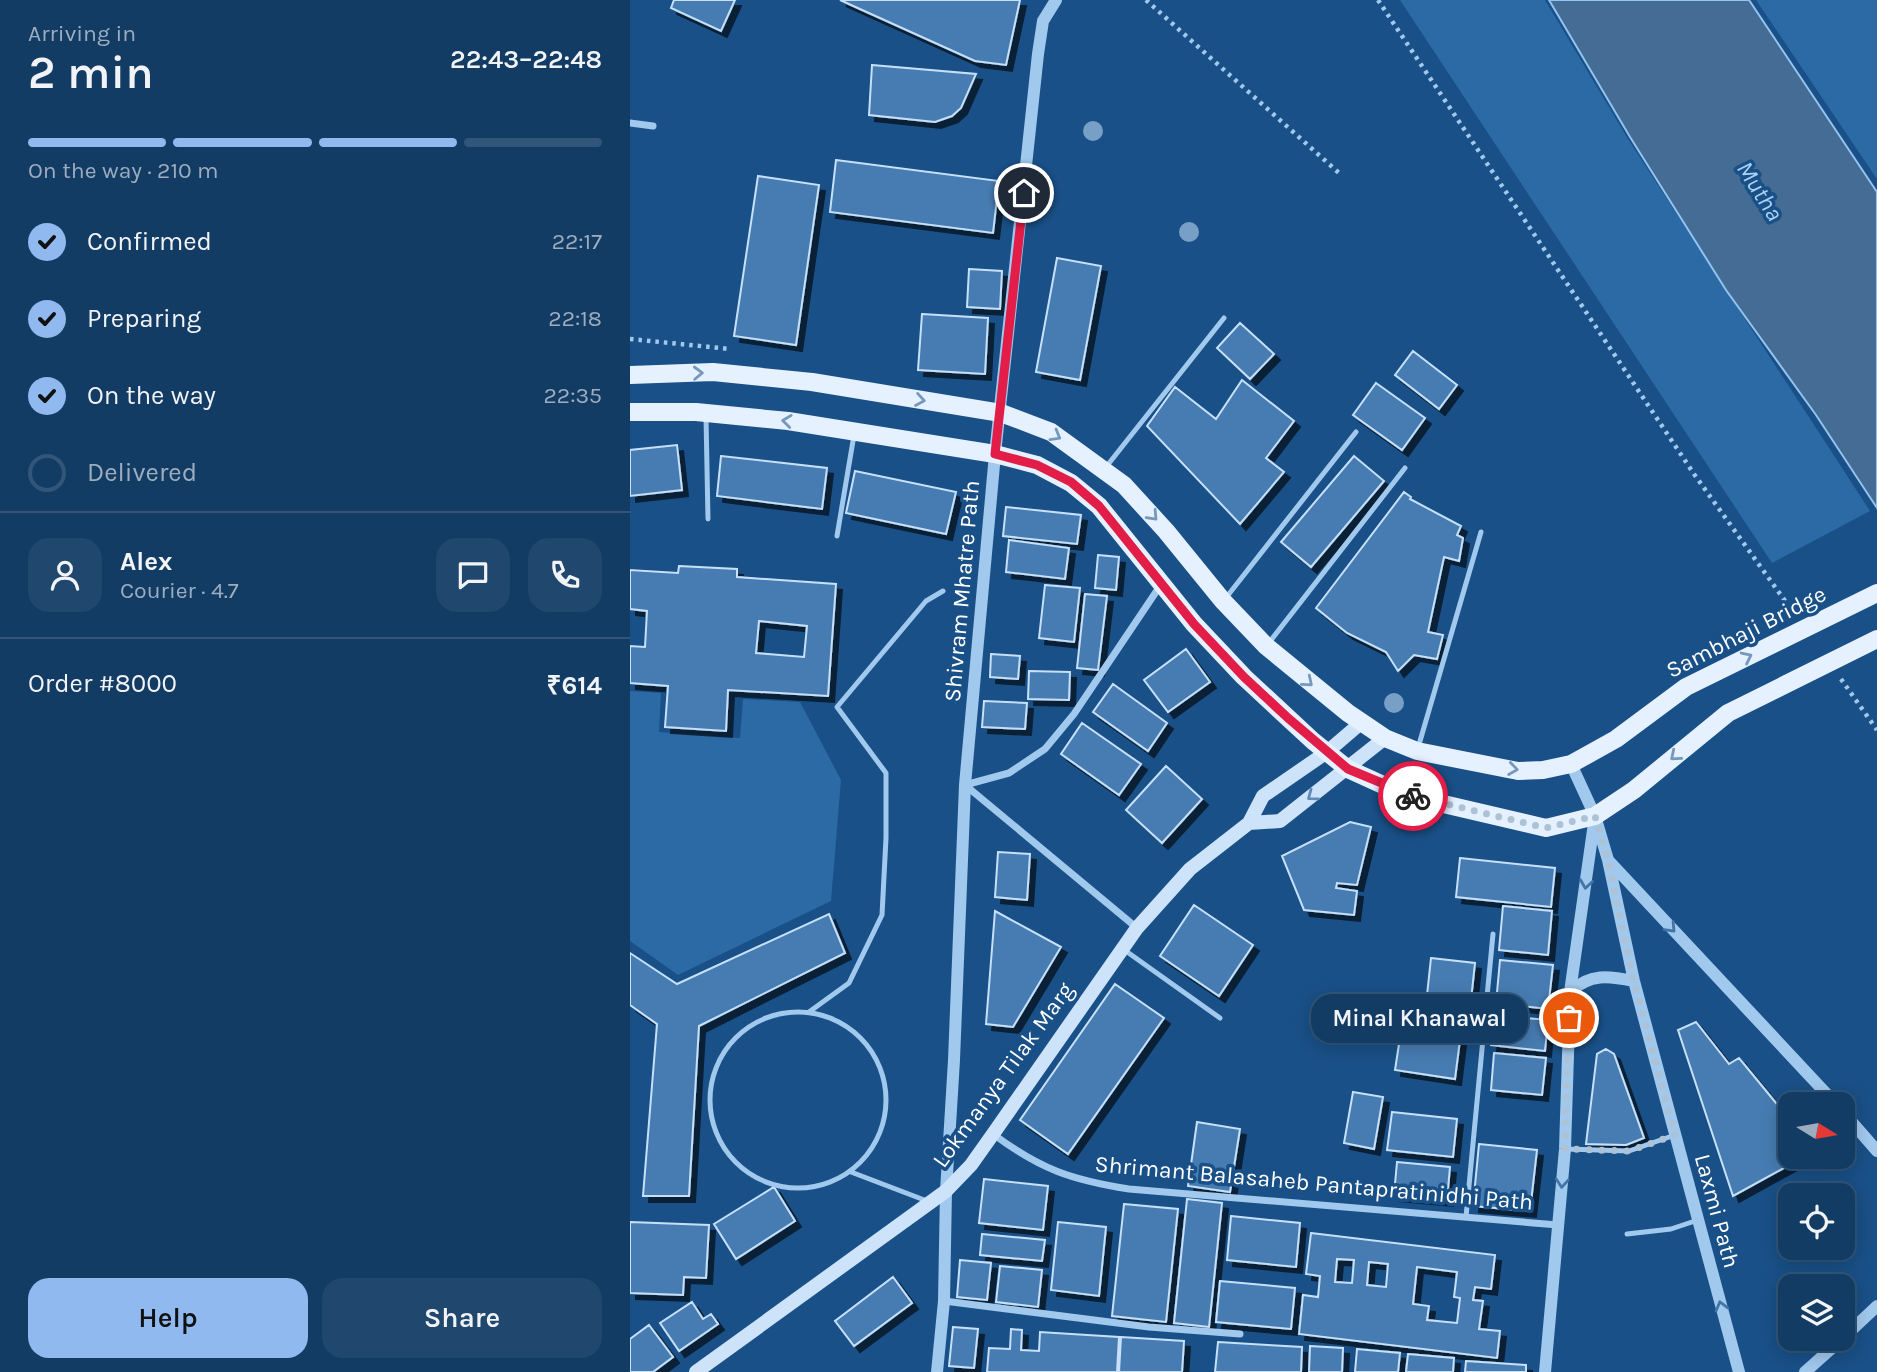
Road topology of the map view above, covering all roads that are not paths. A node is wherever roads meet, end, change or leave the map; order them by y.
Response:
1 (1056, 0) edge
2 (630, 123) edge
3 (653, 126) dead end
4 (1224, 318) dead end
5 (630, 375) edge
6 (630, 412) edge
7 (1001, 413) junction
8 (706, 414) junction
9 (854, 432) junction
10 (1356, 432) dead end
11 (995, 454) junction
12 (1405, 468) dead end
13 (1104, 469) junction
14 (708, 519) dead end
15 (1481, 532) dead end
16 (837, 536) dead end
17 (1162, 583) junction
18 (943, 591) dead end
19 (1877, 593) edge
20 (1223, 601) junction
21 (1877, 639) edge
22 (1266, 646) junction
23 (1362, 722) junction
24 (1385, 738) junction
25 (1417, 751) junction
26 (1327, 752) junction
27 (1570, 764) junction
28 (1348, 769) junction
29 (965, 785) junction
30 (1595, 816) junction
31 (1248, 823) junction
32 (1608, 860) junction
33 (1137, 928) junction
34 (1493, 934) dead end
35 (1123, 949) junction
36 (1634, 981) junction
37 (1570, 992) junction
38 (809, 1012) junction
39 (1220, 1018) dead end
40 (1825, 1092) edge
41 (1855, 1126) edge
42 (993, 1134) junction
43 (1675, 1135) junction
44 (1565, 1149) junction
45 (1877, 1151) edge
46 (851, 1172) junction
47 (946, 1191) junction
48 (930, 1203) junction
49 (1466, 1217) junction
50 (1698, 1220) junction
51 (1558, 1225) junction
52 (1627, 1234) dead end
53 (944, 1301) junction
54 (1877, 1306) edge
55 (1855, 1326) edge
56 (1240, 1334) dead end
57 (1828, 1351) edge
58 (696, 1372) edge
59 (937, 1372) edge
60 (1545, 1372) edge
61 (1739, 1372) edge
62 (1805, 1372) edge

1 - 7 street, Shivram Mhatre Path
2 - 3 street
4 - 13 lane
5 -> 7 main road, Sambhaji Bridge
6 - 8 main road
7 - 11 street, Shivram Mhatre Path
7 -> 13 main road, Sambhaji Bridge
9 -> 8 main road
8 - 14 lane
9 - 11 main road
9 - 16 lane
10 - 20 lane
11 - 17 main road
11 - 29 street, Shivram Mhatre Path
12 - 22 lane
13 -> 20 main road, Sambhaji Bridge
15 - 25 lane
17 - 26 main road
17 - 29 street
18 - 38 lane
27 -> 19 main road, Sambhaji Bridge
20 - 22 main road, Sambhaji Bridge
21 -> 30 main road
22 -> 23 main road, Sambhaji Bridge
23 - 24 main road, Sambhaji Bridge
23 - 26 main road, Lokmanya Tilak Marg
24 - 25 main road, Sambhaji Bridge
24 - 28 main road
25 -> 27 main road, Sambhaji Bridge
26 - 28 main road
26 - 31 main road, Lokmanya Tilak Marg
27 - 30 street, Laxmi Path
28 - 30 main road
28 -> 31 main road
29 - 33 street
29 - 47 street, Shivram Mhatre Path
30 - 32 street, Laxmi Path
30 -> 37 street
31 - 33 main road, Lokmanya Tilak Marg
32 - 36 street, Laxmi Path
32 -> 40 street
33 - 35 main road, Lokmanya Tilak Marg
34 - 49 lane
35 - 39 lane
35 - 42 main road, Lokmanya Tilak Marg
36 - 37 street
36 - 43 street, Laxmi Path
37 - 44 street
38 - 46 lane
38 - 46 lane
41 - 45 street
42 - 47 main road, Lokmanya Tilak Marg
42 - 49 street, Shrimant Balasaheb Pantapratinidhi Path
43 - 44 lane
43 - 50 street, Laxmi Path
44 -> 51 street
46 - 48 lane
47 - 48 main road, Lokmanya Tilak Marg
47 - 53 street, Shivram Mhatre Path
48 - 58 main road, Lokmanya Tilak Marg
49 - 51 street, Shrimant Balasaheb Pantapratinidhi Path
50 - 52 lane
61 -> 50 street, Laxmi Path
51 - 60 street
53 - 56 street
53 - 59 street, Shivram Mhatre Path
54 - 55 street
57 - 62 street

